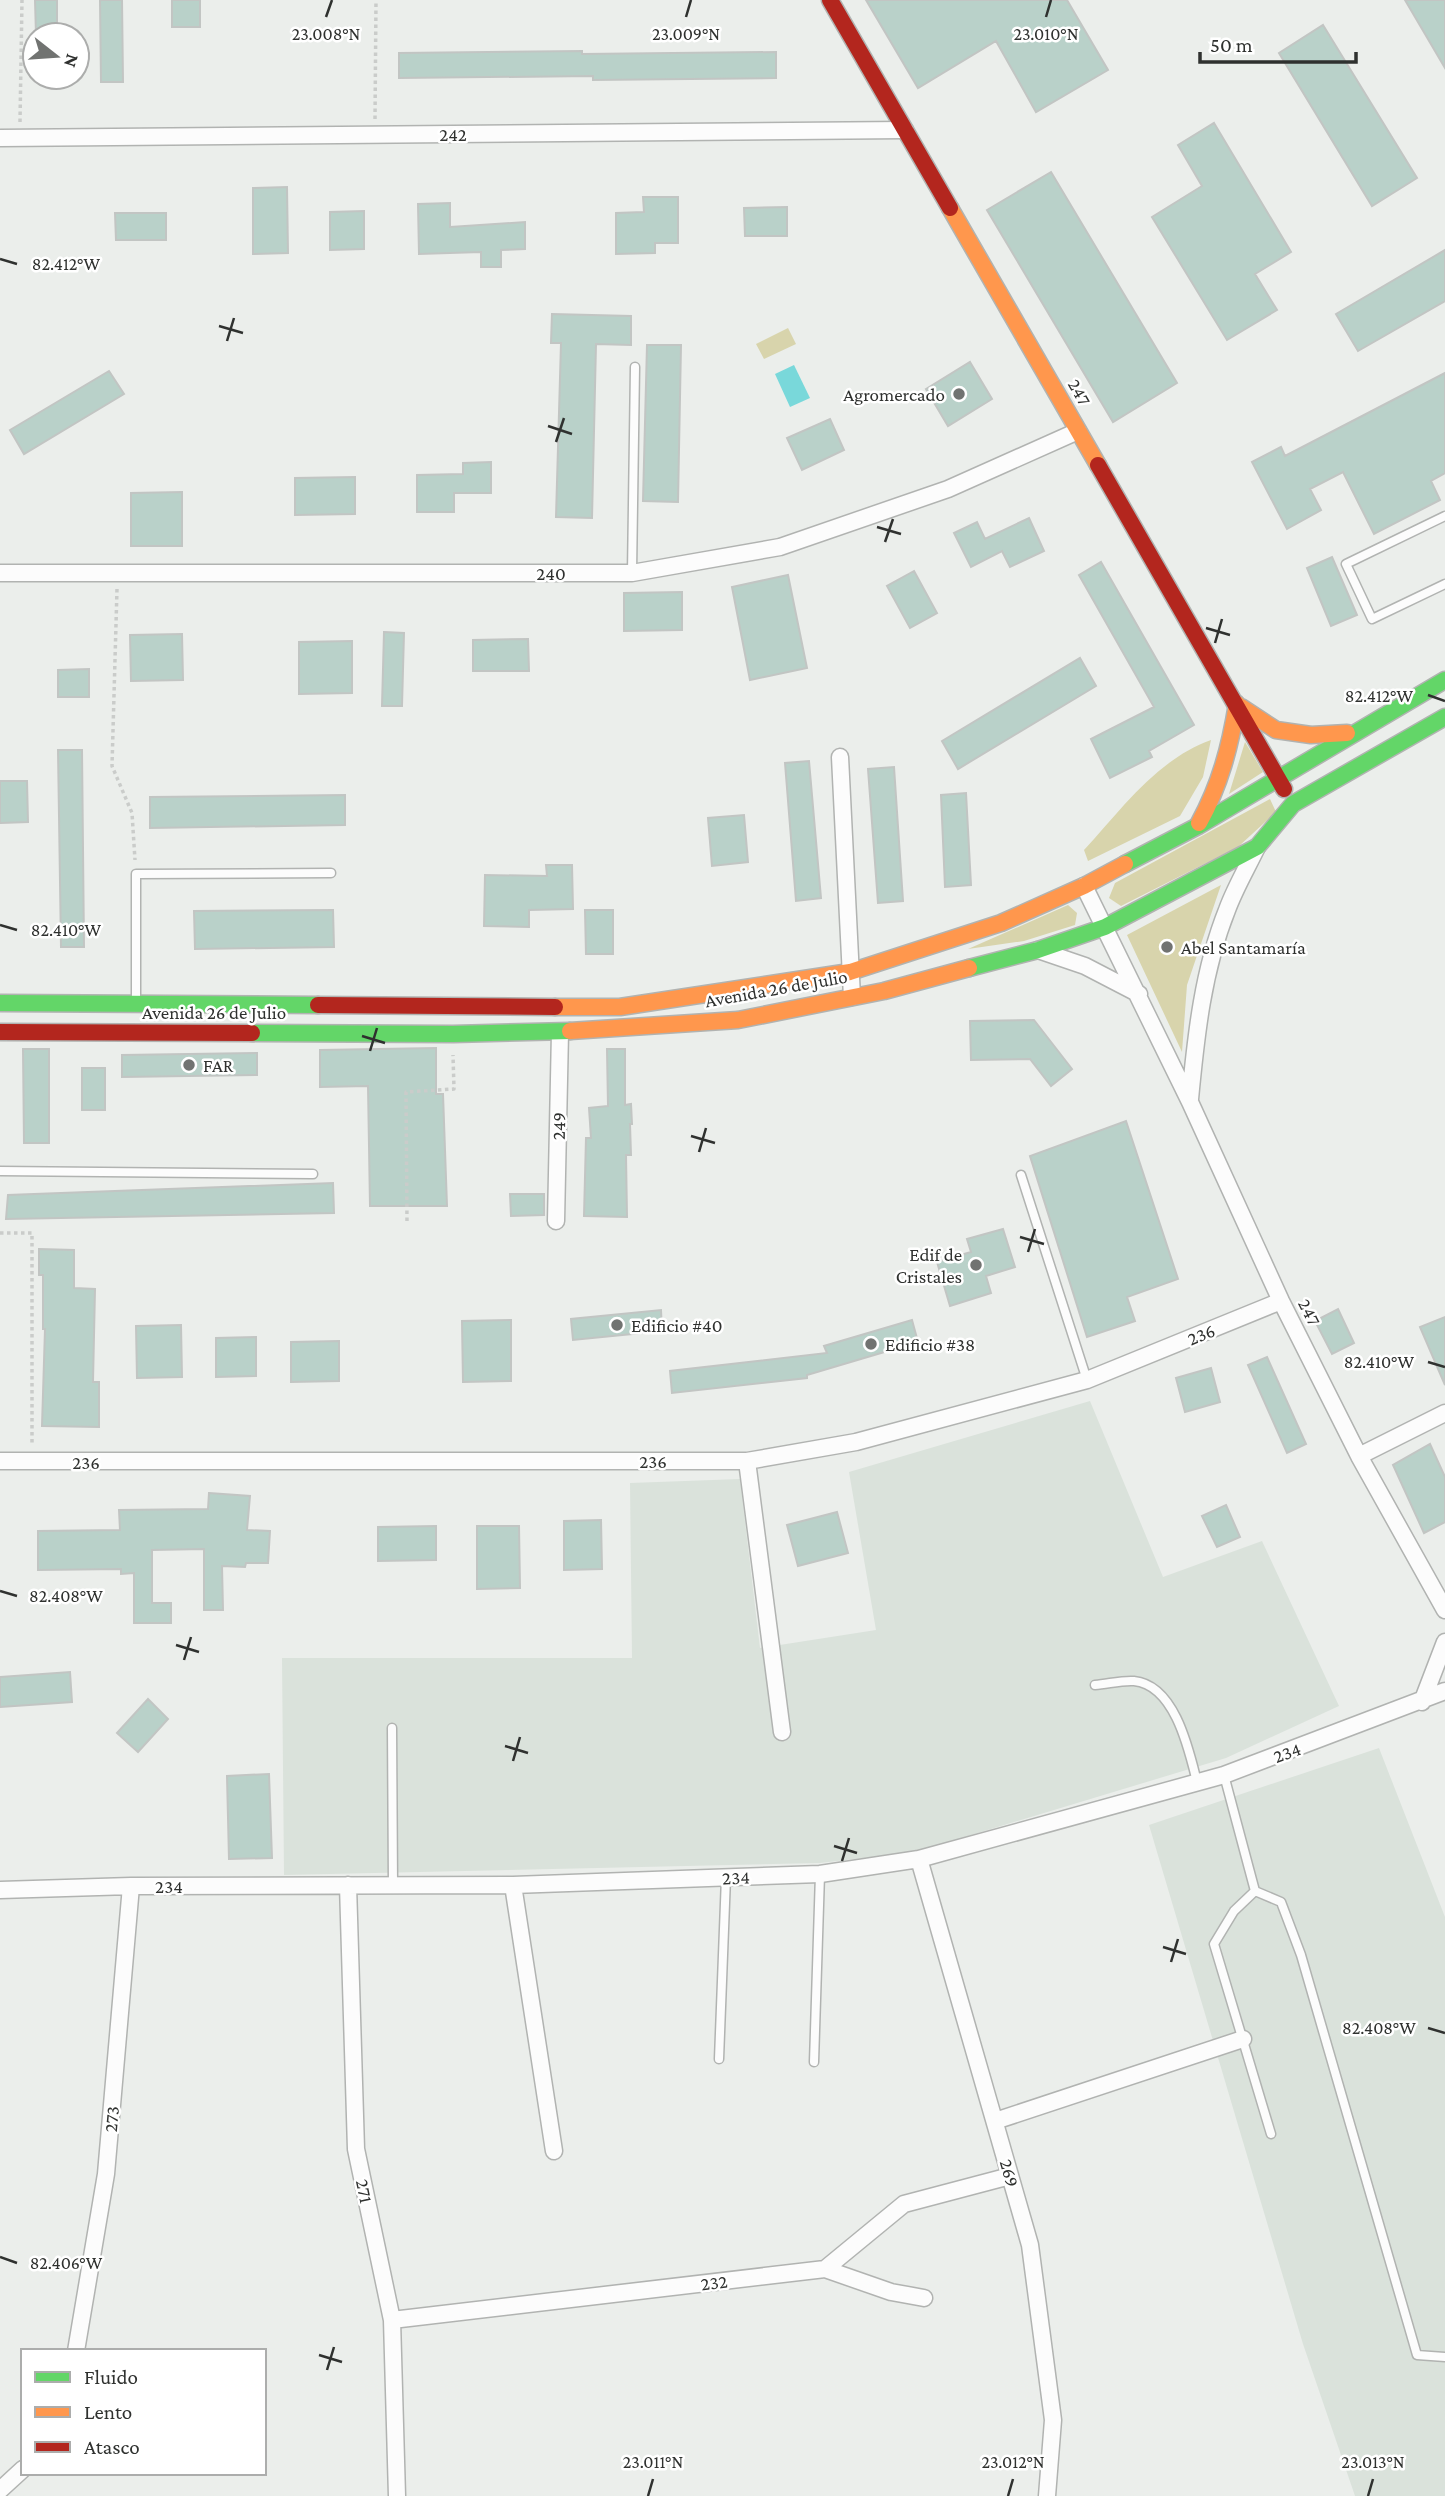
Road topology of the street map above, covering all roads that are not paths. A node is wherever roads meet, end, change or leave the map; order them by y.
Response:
1 (830, 0) edge
2 (905, 131) junction
3 (0, 138) edge
4 (635, 368) dead end
5 (1078, 431) junction
6 (1445, 516) edge
7 (0, 573) edge
8 (632, 573) junction
9 (1445, 584) edge
10 (1445, 680) edge
11 (1237, 704) junction
12 (1445, 717) edge
13 (1353, 732) junction
14 (840, 757) dead end
15 (1278, 777) junction
16 (1293, 804) junction
17 (1198, 826) junction
18 (1257, 847) junction
19 (331, 873) dead end
20 (1084, 886) junction
21 (1105, 927) junction
22 (1038, 950) junction
23 (850, 972) junction
24 (1139, 994) junction
25 (852, 997) junction
26 (0, 1003) edge
27 (136, 1003) junction
28 (0, 1032) edge
29 (560, 1032) junction
30 (1190, 1102) junction
31 (0, 1171) edge
32 (313, 1174) dead end
33 (1021, 1175) dead end
34 (556, 1221) dead end
35 (1281, 1301) junction
36 (1087, 1380) junction
37 (1445, 1413) edge
38 (1359, 1456) junction
39 (0, 1461) edge
40 (747, 1461) junction
41 (1445, 1610) edge
42 (1445, 1642) edge
43 (1095, 1685) dead end
44 (1445, 1691) edge
45 (1422, 1702) junction
46 (392, 1728) dead end
47 (782, 1732) dead end
48 (1224, 1775) junction
49 (1198, 1782) junction
50 (919, 1858) junction
51 (820, 1874) junction
52 (726, 1877) junction
53 (348, 1885) junction
54 (393, 1885) junction
55 (513, 1885) junction
56 (131, 1886) junction
57 (0, 1890) edge
58 (1255, 1891) junction
59 (1243, 2039) junction
60 (719, 2059) dead end
61 (814, 2062) dead end
62 (995, 2121) junction
63 (1271, 2134) dead end
64 (554, 2151) dead end
65 (1010, 2176) junction
66 (825, 2269) junction
67 (924, 2298) dead end
68 (392, 2320) junction
69 (76, 2349) edge
70 (1445, 2357) edge
71 (21, 2471) edge
72 (0, 2490) edge
73 (397, 2496) edge
74 (1047, 2496) edge

1 - 2 street, 247
2 - 3 street, 242
2 - 5 street, 247
4 - 8 lane
5 - 8 street, 240
5 - 11 street, 247
6 - 9 lane
7 - 8 street, 240
10 - 13 street, Avenida 26 de Julio
11 - 13 street
11 - 15 street, 247
11 - 17 street
12 - 16 street, Avenida 26 de Julio
13 - 15 street, Avenida 26 de Julio
14 - 23 street
15 - 16 street, 247
15 - 17 street, Avenida 26 de Julio
16 - 18 street, Avenida 26 de Julio
17 - 20 street, Avenida 26 de Julio
18 - 21 street, Avenida 26 de Julio
18 - 30 street
19 - 27 lane
20 - 21 street, 247
20 - 23 street, Avenida 26 de Julio
21 - 22 street, Avenida 26 de Julio
21 - 24 street, 247
22 - 24 street
22 - 25 street, Avenida 26 de Julio
23 - 25 street
23 - 27 street, Avenida 26 de Julio
24 - 30 street, 247
25 - 29 street, Avenida 26 de Julio
26 - 27 street, Avenida 26 de Julio
28 - 29 street, Avenida 26 de Julio
29 - 34 street, 249
30 - 35 street, 247
31 - 32 lane
33 - 36 lane
35 - 36 street, 236
35 - 38 street, 247
36 - 40 street, 236
37 - 38 street
38 - 41 street, 247
39 - 40 street, 236
40 - 47 street
42 - 45 street
43 - 49 lane
44 - 45 street, 234
45 - 48 street, 234
46 - 54 lane
48 - 49 street, 234
48 - 58 lane
49 - 50 street, 234
50 - 51 street, 234
50 - 62 street, 269
51 - 52 street, 234
51 - 61 lane
52 - 55 street, 234
52 - 60 lane
53 - 54 street, 234
53 - 56 street, 234
53 - 68 street, 271
54 - 55 street, 234
55 - 64 street
56 - 57 street, 234
56 - 69 street, 273
58 - 59 lane
58 - 70 lane
59 - 62 street
59 - 63 lane
62 - 65 street, 269
65 - 66 street
65 - 74 street, 269
66 - 67 street
66 - 68 street, 232
68 - 73 street, 271
71 - 72 street

